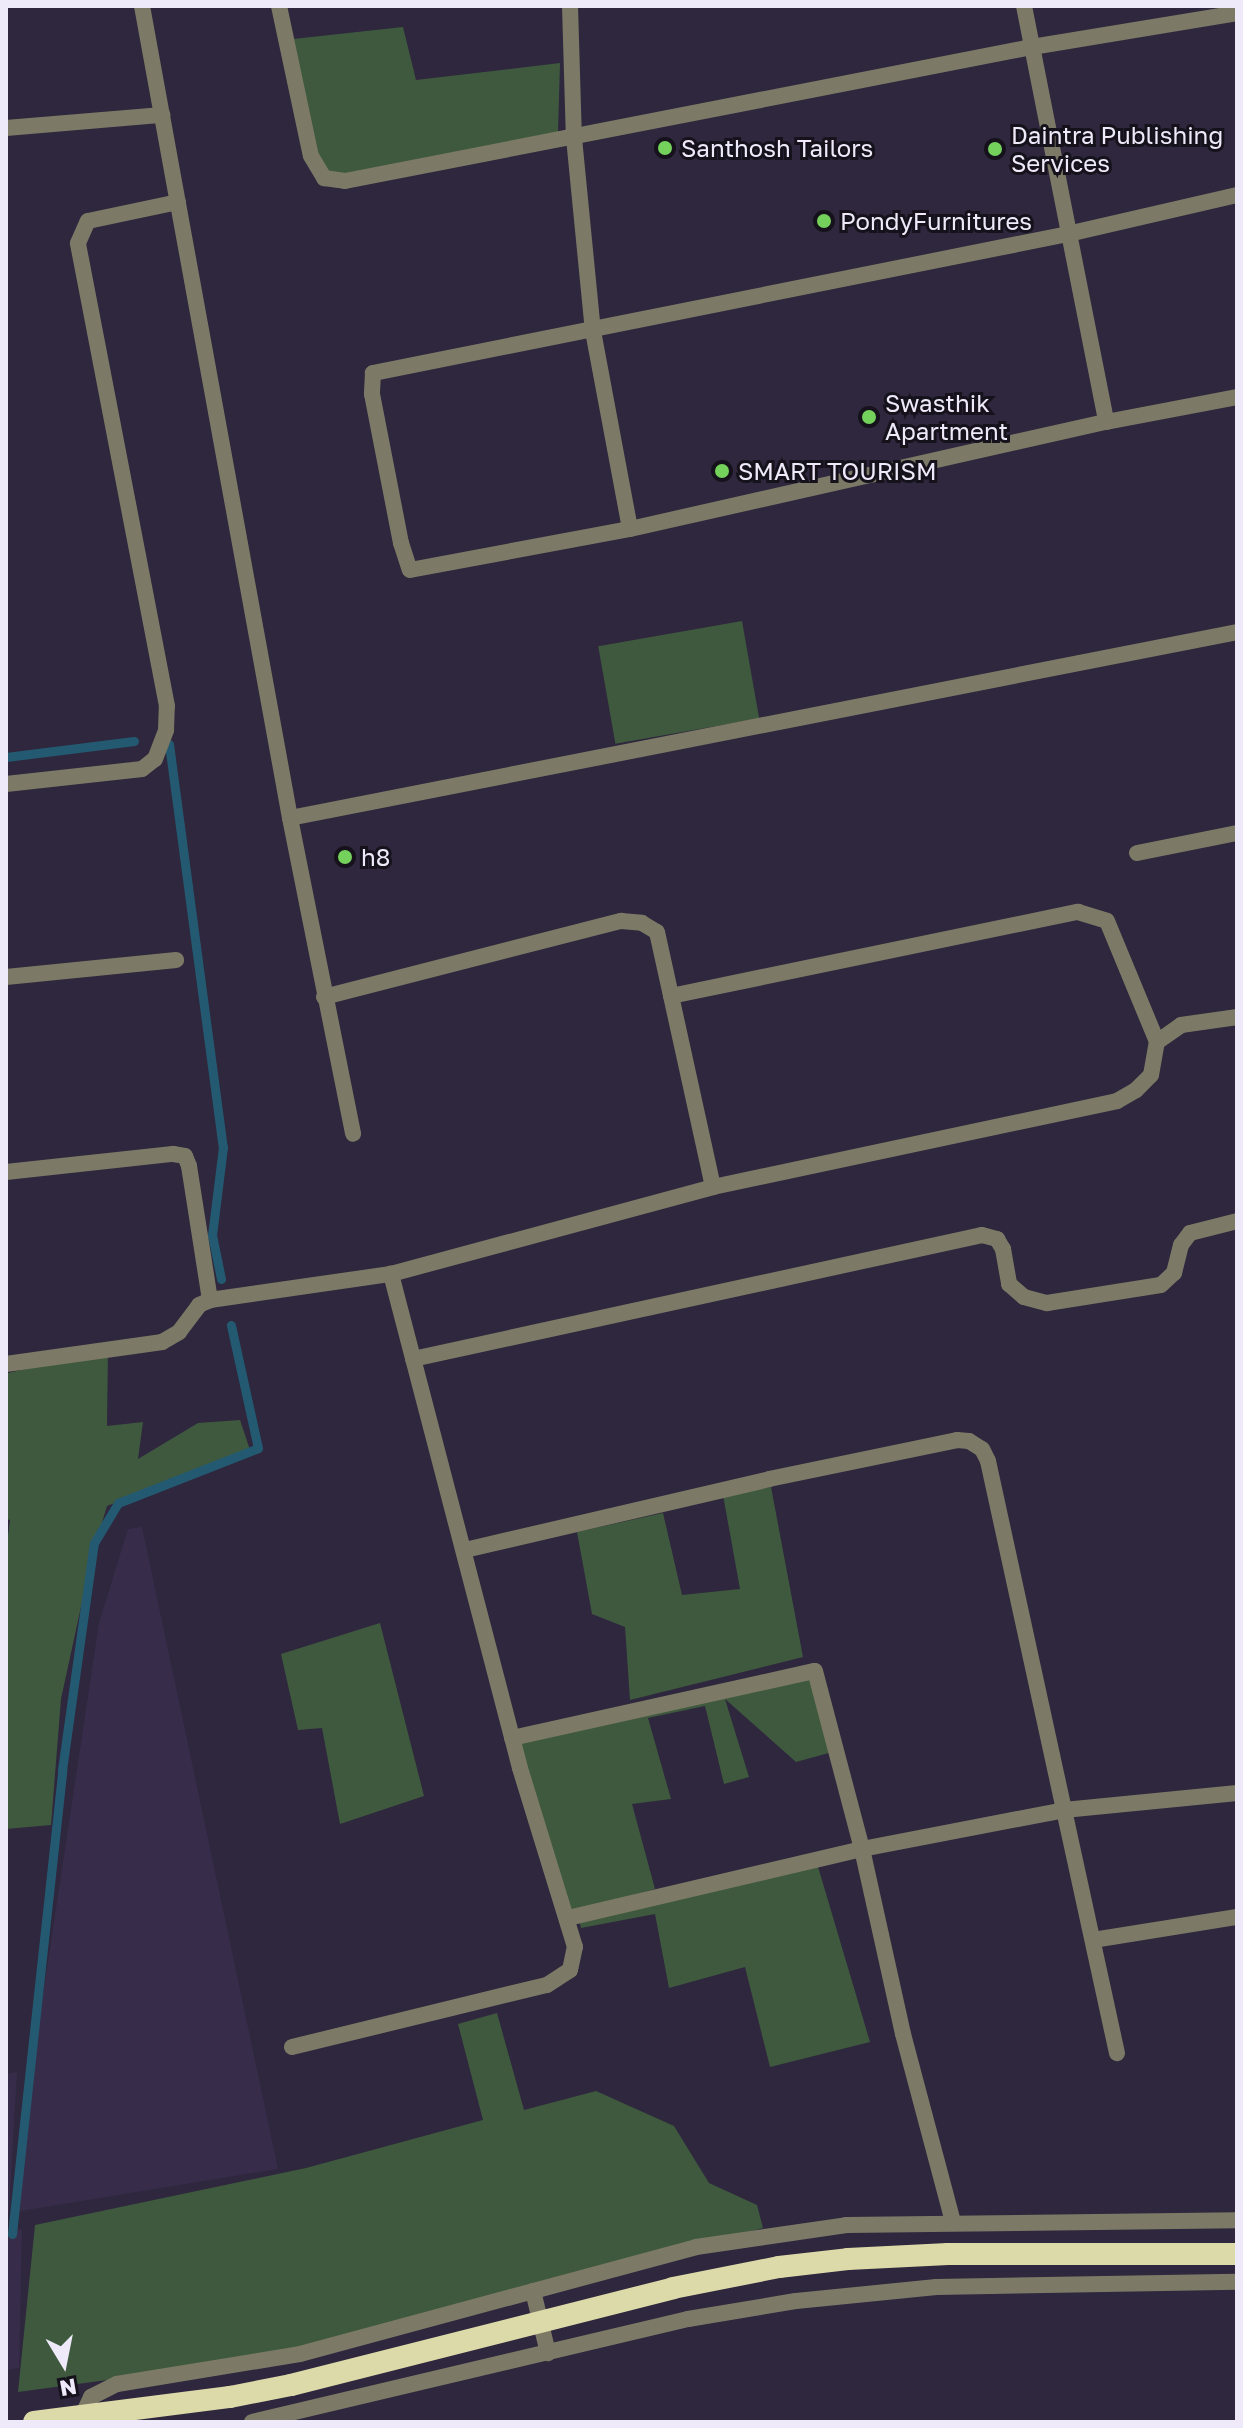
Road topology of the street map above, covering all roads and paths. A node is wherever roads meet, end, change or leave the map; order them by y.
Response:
1 (142, 6) edge
2 (279, 6) edge
3 (570, 6) edge
4 (1024, 6) edge
5 (1237, 13) edge
6 (1032, 47) junction
7 (162, 115) junction
8 (6, 128) edge
9 (574, 138) junction
10 (1237, 195) edge
11 (178, 202) junction
12 (1068, 234) junction
13 (593, 331) junction
14 (1237, 397) edge
15 (1106, 422) junction
16 (630, 529) junction
17 (1237, 632) edge
18 (6, 784) edge
19 (290, 818) junction
20 (1237, 833) edge
21 (1137, 853) dead end
22 (176, 960) dead end
23 (6, 977) edge
24 (671, 996) junction
25 (324, 997) junction
26 (1237, 1017) edge
27 (1157, 1042) junction
28 (353, 1134) dead end
29 (6, 1172) edge
30 (713, 1187) junction
31 (1237, 1221) edge
32 (391, 1274) junction
33 (210, 1300) junction
34 (413, 1359) junction
35 (6, 1364) edge
36 (465, 1550) junction
37 (512, 1738) junction
38 (1237, 1793) edge
39 (1064, 1810) junction
40 (862, 1849) junction
41 (1237, 1917) edge
42 (568, 1918) junction
43 (1093, 1940) junction
44 (292, 2047) dead end
45 (1117, 2053) dead end
46 (1237, 2220) edge
47 (953, 2222) junction
48 (1237, 2254) edge
49 (1237, 2282) edge
50 (533, 2291) junction
51 (548, 2353) junction
52 (34, 2422) edge
53 (79, 2422) edge
54 (252, 2422) edge

1 - 7 street
2 - 9 street
3 - 9 street
4 - 6 street
5 - 6 street
6 - 9 street
6 - 12 street
7 - 8 street
7 - 11 street
9 - 13 street
10 - 12 street
11 - 18 street
11 - 19 street
12 - 13 street
12 - 15 street
13 - 16 street
13 - 16 street
14 - 15 street
15 - 16 street
17 - 19 street
19 - 25 street
20 - 21 street
22 - 23 street
24 - 25 street
24 - 27 street
24 - 30 street
25 - 28 street
26 - 27 street
27 - 30 street
29 - 33 street
30 - 32 street
31 - 34 street
32 - 33 street
32 - 34 street
33 - 35 street
34 - 36 street
36 - 37 street
36 - 39 street
37 - 40 street
37 - 42 street
38 - 39 street
39 - 40 street
39 - 43 street
40 - 42 street
40 - 47 street
41 - 43 street
42 - 44 street
43 - 45 street
46 - 47 street
47 - 50 street
48 - 52 highway, bridge
49 - 51 street
50 - 51 street
50 - 53 street
51 - 54 street

